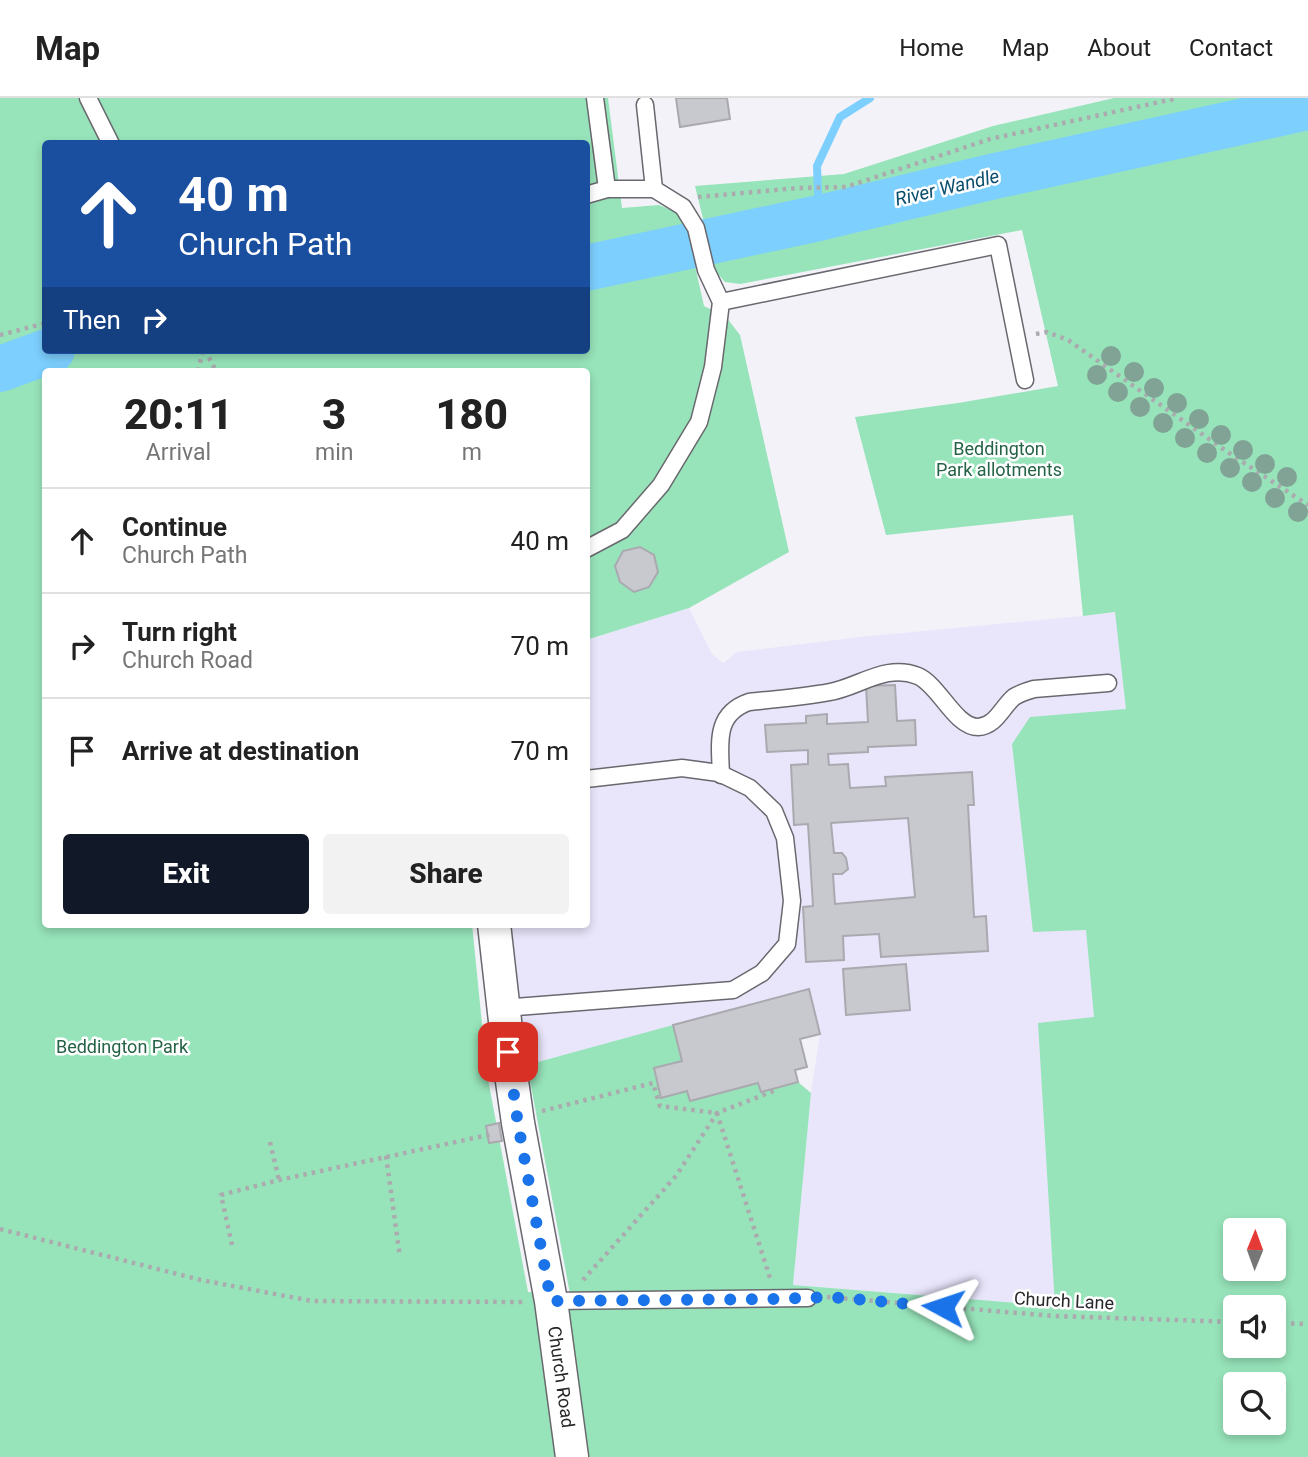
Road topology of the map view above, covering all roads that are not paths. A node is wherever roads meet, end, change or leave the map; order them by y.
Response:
1 (88, 98) edge
2 (595, 98) edge
3 (645, 105) dead end
4 (109, 140) edge
5 (607, 189) junction
6 (654, 189) junction
7 (590, 194) edge
8 (721, 302) junction
9 (1025, 380) dead end
10 (590, 547) edge
11 (1108, 683) dead end
12 (721, 775) junction
13 (590, 779) edge
14 (494, 928) edge
15 (503, 1008) junction
16 (808, 1298) road end
17 (551, 1301) junction
18 (572, 1457) edge

1 - 4 lane
2 - 5 lane
3 - 6 lane
5 - 6 lane
5 - 7 lane
6 - 8 lane
8 - 9 lane
8 - 10 lane
11 - 12 lane
12 - 13 lane
12 - 15 lane
14 - 15 street, Church Road
15 - 17 street, Church Road
16 - 17 lane
17 - 18 street, Church Road

